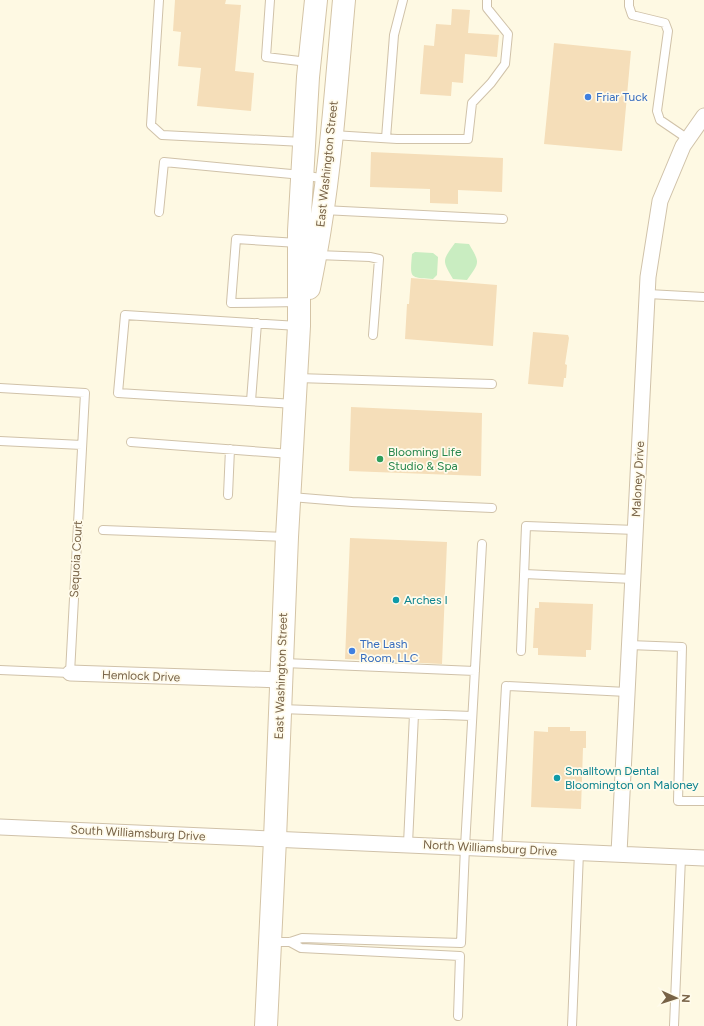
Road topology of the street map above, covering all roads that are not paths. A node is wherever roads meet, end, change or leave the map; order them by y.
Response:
1 (159, 0) edge
2 (270, 0) edge
3 (316, 0) edge
4 (344, 0) edge
5 (403, 0) edge
6 (487, 0) edge
7 (630, 0) edge
8 (309, 62) junction
9 (704, 116) edge
10 (332, 135) junction
11 (386, 138) junction
12 (688, 139) junction
13 (304, 142) junction
14 (302, 176) junction
15 (326, 179) junction
16 (312, 209) junction
17 (159, 212) dead end
18 (504, 219) dead end
19 (308, 247) junction
20 (648, 294) junction
21 (704, 297) edge
22 (303, 303) junction
23 (257, 323) junction
24 (299, 326) junction
25 (374, 335) dead end
26 (297, 378) junction
27 (492, 384) dead end
28 (0, 388) edge
29 (251, 401) junction
30 (295, 404) junction
31 (0, 441) edge
32 (131, 442) dead end
33 (82, 446) junction
34 (230, 449) junction
35 (292, 454) junction
36 (228, 495) dead end
37 (290, 497) junction
38 (492, 508) dead end
39 (103, 530) dead end
40 (636, 530) junction
41 (287, 537) junction
42 (482, 544) dead end
43 (524, 574) junction
44 (633, 578) junction
45 (630, 645) junction
46 (521, 650) dead end
47 (0, 670) edge
48 (475, 671) junction
49 (282, 672) junction
50 (70, 673) junction
51 (627, 692) junction
52 (280, 709) junction
53 (414, 714) junction
54 (472, 716) junction
55 (704, 801) edge
56 (0, 827) edge
57 (275, 839) junction
58 (408, 844) junction
59 (465, 847) junction
60 (497, 848) junction
61 (579, 852) junction
62 (619, 853) junction
63 (681, 857) junction
64 (704, 858) edge
65 (280, 942) junction
66 (458, 1016) dead end
67 (266, 1026) edge
68 (572, 1026) edge
69 (674, 1026) edge

1 - 13 lane
2 - 8 lane
3 - 8 main road, East Washington Street
4 - 10 main road, East Washington Street
5 - 11 lane
6 - 11 lane
7 - 12 lane
8 - 13 main road, East Washington Street
9 - 12 street, Maloney Drive
10 - 11 lane
10 - 15 main road, East Washington Street
12 - 20 street, Maloney Drive
13 - 14 main road, East Washington Street
14 - 15 lane
14 - 16 main road, East Washington Street
14 - 17 lane
15 - 16 main road, East Washington Street
16 - 18 lane
16 - 19 main road, East Washington Street
19 - 22 main road, East Washington Street
19 - 22 lane
19 - 25 lane
20 - 21 lane
20 - 40 street, Maloney Drive
22 - 24 main road, East Washington Street
23 - 24 lane
23 - 29 lane
23 - 29 lane
24 - 26 main road, East Washington Street
26 - 27 lane
26 - 30 main road, East Washington Street
28 - 33 lane, Sequoia Court
29 - 30 lane
30 - 35 main road, East Washington Street
31 - 33 lane
32 - 34 lane
33 - 50 lane, Sequoia Court
34 - 35 lane
34 - 36 lane
35 - 37 main road, East Washington Street
37 - 38 lane
37 - 41 main road, East Washington Street
39 - 41 lane
40 - 43 lane
40 - 44 street, Maloney Drive
41 - 49 main road, East Washington Street
42 - 48 lane
43 - 44 lane
43 - 46 lane
44 - 45 street, Maloney Drive
45 - 51 street, Maloney Drive
45 - 55 lane
47 - 50 lane, Hemlock Drive
48 - 49 lane
48 - 54 lane
49 - 50 street, Hemlock Drive
49 - 52 main road, East Washington Street
51 - 60 lane
51 - 62 street, Maloney Drive
52 - 53 lane
52 - 57 main road, East Washington Street
53 - 54 lane
53 - 58 lane
54 - 59 lane
56 - 57 street, South Williamsburg Drive
57 - 58 street, North Williamsburg Drive
57 - 65 main road, East Washington Street
58 - 59 street, North Williamsburg Drive
59 - 60 street, North Williamsburg Drive
59 - 65 lane
60 - 61 street, North Williamsburg Drive
61 - 62 street, North Williamsburg Drive
61 - 68 lane
62 - 63 street, North Williamsburg Drive
63 - 64 street, North Williamsburg Drive
63 - 69 lane
65 - 66 lane
65 - 67 main road, East Washington Street

